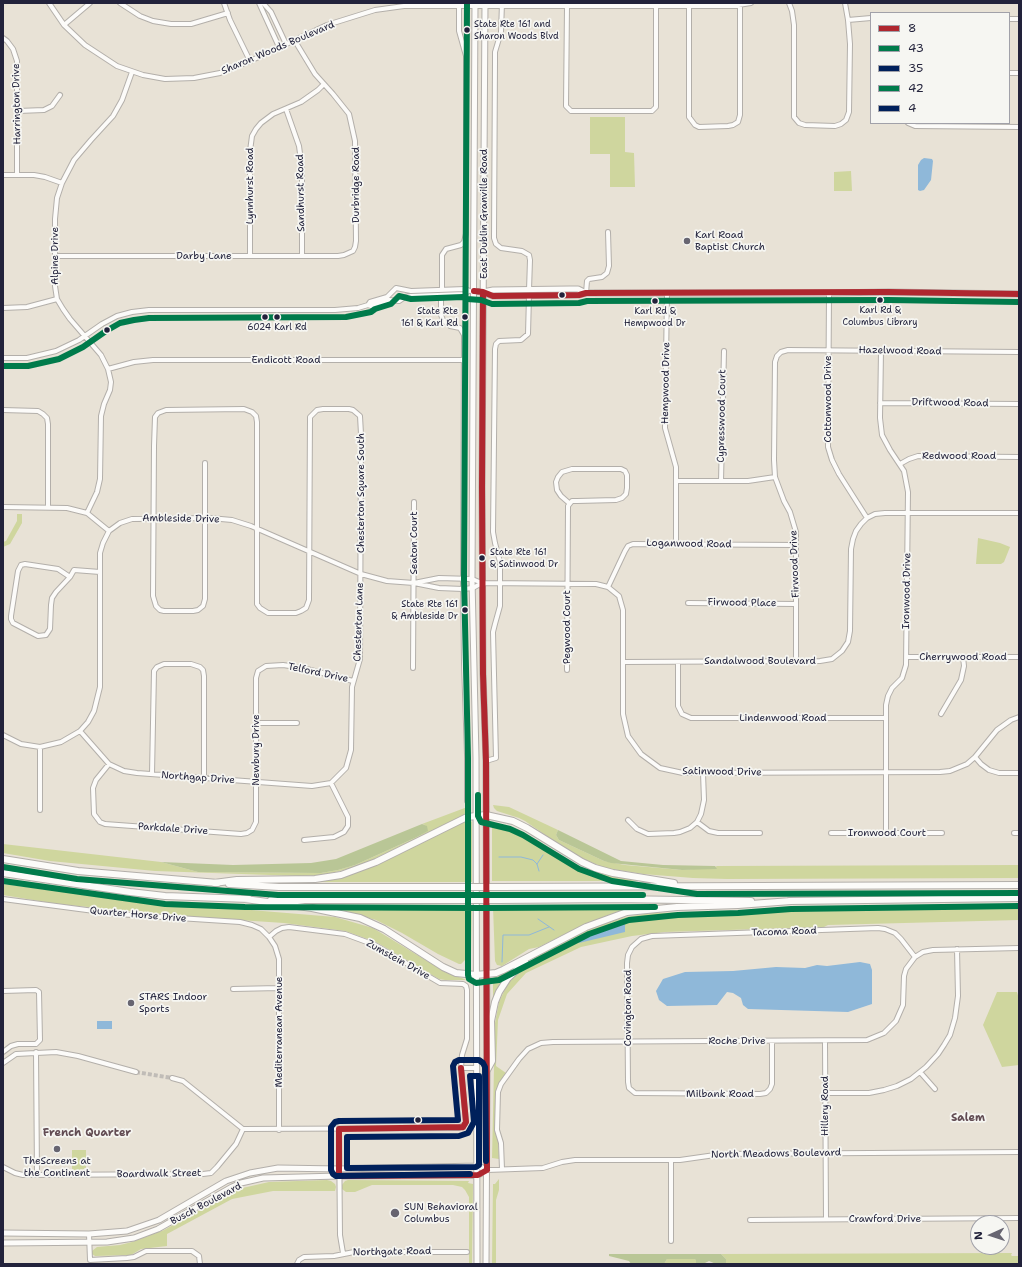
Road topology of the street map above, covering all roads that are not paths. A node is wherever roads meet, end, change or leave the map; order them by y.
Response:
1 (49, 3) edge
2 (90, 3) edge
3 (120, 3) edge
4 (224, 3) edge
5 (259, 3) edge
6 (263, 3) edge
7 (751, 3) edge
8 (789, 3) edge
9 (844, 3) edge
10 (476, 4) edge
11 (485, 4) edge
12 (502, 4) edge
13 (740, 4) edge
14 (459, 5) edge
15 (567, 6) junction
16 (656, 6) junction
17 (688, 6) junction
18 (228, 13) junction
19 (870, 18) edge
20 (848, 20) junction
21 (64, 25) junction
22 (3, 38) edge
23 (295, 41) junction
24 (286, 44) junction
25 (278, 47) junction
26 (250, 61) junction
27 (132, 72) junction
28 (324, 84) junction
29 (60, 95) dead end
30 (286, 109) junction
31 (18, 111) junction
32 (911, 124) edge
33 (1019, 127) edge
34 (3, 175) edge
35 (17, 175) junction
36 (62, 183) junction
37 (608, 232) dead end
38 (352, 251) joint
39 (55, 256) junction
40 (250, 256) junction
41 (302, 256) junction
42 (442, 289) junction
43 (403, 290) junction
44 (529, 290) junction
45 (468, 291) junction
46 (474, 292) junction
47 (483, 292) junction
48 (586, 292) junction
49 (392, 293) junction
50 (667, 293) junction
51 (829, 293) junction
52 (1019, 294) edge
53 (442, 295) junction
54 (530, 296) junction
55 (404, 298) junction
56 (57, 299) junction
57 (394, 300) junction
58 (368, 305) junction
59 (3, 308) edge
60 (84, 336) junction
61 (828, 350) junction
62 (724, 351) dead end
63 (881, 351) junction
64 (781, 352) joint
65 (1019, 352) edge
66 (3, 358) edge
67 (464, 360) junction
68 (108, 369) junction
69 (880, 403) junction
70 (1019, 404) edge
71 (3, 410) edge
72 (1019, 457) edge
73 (205, 463) dead end
74 (900, 464) junction
75 (775, 477) junction
76 (676, 481) junction
77 (721, 481) junction
78 (414, 502) dead end
79 (569, 503) junction
80 (3, 507) edge
81 (48, 507) junction
82 (87, 513) junction
83 (908, 513) junction
84 (1019, 513) edge
85 (153, 518) junction
86 (206, 518) junction
87 (867, 518) junction
88 (257, 529) junction
89 (109, 531) junction
90 (676, 543) junction
91 (796, 545) junction
92 (309, 552) junction
93 (100, 572) junction
94 (361, 574) junction
95 (70, 577) junction
96 (463, 578) junction
97 (472, 578) junction
98 (414, 583) junction
99 (482, 583) junction
100 (499, 583) junction
101 (567, 584) junction
102 (608, 586) junction
103 (473, 588) junction
104 (463, 589) junction
105 (688, 603) dead end
106 (796, 604) junction
107 (907, 657) junction
108 (963, 657) junction
109 (1019, 657) edge
110 (796, 661) junction
111 (623, 662) junction
112 (678, 662) junction
113 (413, 668) dead end
114 (260, 670) joint
115 (567, 670) dead end
116 (353, 681) junction
117 (466, 688) junction
118 (475, 688) junction
119 (941, 714) dead end
120 (1019, 717) edge
121 (886, 718) junction
122 (256, 723) junction
123 (297, 723) dead end
124 (80, 731) junction
125 (3, 735) edge
126 (40, 747) junction
127 (975, 758) junction
128 (486, 762) junction
129 (109, 764) junction
130 (886, 772) junction
131 (703, 773) junction
132 (1019, 773) edge
133 (152, 774) junction
134 (204, 778) junction
135 (256, 782) junction
136 (331, 782) junction
137 (467, 801) dead end
138 (40, 810) dead end
139 (476, 815) junction
140 (486, 815) junction
141 (628, 820) dead end
142 (697, 822) junction
143 (252, 830) joint
144 (886, 833) junction
145 (942, 833) dead end
146 (1014, 833) dead end
147 (1019, 833) edge
148 (760, 834) dead end
149 (832, 834) dead end
150 (304, 840) dead end
151 (3, 859) edge
152 (3, 873) edge
153 (214, 883) junction
154 (1019, 885) edge
155 (697, 886) junction
156 (1019, 898) edge
157 (3, 899) edge
158 (246, 899) junction
159 (791, 901) junction
160 (269, 937) junction
161 (641, 940) joint
162 (1019, 948) edge
163 (957, 949) junction
164 (534, 954) junction
165 (915, 957) junction
166 (476, 974) junction
167 (486, 974) junction
168 (279, 988) junction
169 (233, 989) dead end
170 (3, 991) edge
171 (772, 1041) junction
172 (825, 1041) junction
173 (628, 1042) junction
174 (3, 1052) edge
175 (36, 1052) junction
176 (8, 1059) junction
177 (3, 1063) edge
178 (461, 1068) junction
179 (477, 1068) junction
180 (487, 1070) junction
181 (136, 1072) tunnel mouth
182 (920, 1072) junction
183 (172, 1078) tunnel mouth
184 (628, 1082) joint
185 (935, 1089) dead end
186 (825, 1093) junction
187 (243, 1129) junction
188 (339, 1129) junction
189 (279, 1130) junction
190 (1019, 1152) edge
191 (825, 1153) junction
192 (671, 1160) junction
193 (478, 1166) junction
194 (3, 1167) edge
195 (339, 1169) junction
196 (502, 1169) junction
197 (488, 1170) junction
198 (37, 1175) junction
199 (478, 1175) junction
200 (339, 1176) junction
201 (1019, 1218) edge
202 (826, 1219) junction
203 (750, 1220) dead end
204 (3, 1233) edge
205 (89, 1234) junction
206 (671, 1240) dead end
207 (3, 1243) edge
208 (89, 1243) junction
209 (467, 1252) dead end
210 (343, 1253) junction
211 (134, 1257) junction
212 (136, 1264) edge
213 (200, 1264) edge
214 (297, 1264) edge
215 (477, 1264) edge
216 (486, 1264) edge

1 - 21 street, Sharon Woods Boulevard
2 - 21 street
3 - 18 street
4 - 18 street
5 - 25 street
6 - 24 street
7 - 13 street, Sharon Woods Boulevard
8 - 20 street
9 - 20 street
10 - 11 street, Sharon Woods Boulevard
10 - 14 street, Sharon Woods Boulevard
10 - 46 main road, East Dublin Granville Road
11 - 12 street, Sharon Woods Boulevard
11 - 47 main road, East Dublin Granville Road
12 - 15 street, Sharon Woods Boulevard
12 - 44 street, East Dublin Granville Road
13 - 17 street, Sharon Woods Boulevard
13 - 17 street
14 - 23 street, Sharon Woods Boulevard
14 - 42 street, East Dublin Granville Road
15 - 16 street, Sharon Woods Boulevard
15 - 16 street
16 - 17 street, Sharon Woods Boulevard
18 - 26 street
19 - 20 street
21 - 27 street, Sharon Woods Boulevard
22 - 31 street, Harrington Drive
23 - 24 street, Sharon Woods Boulevard
23 - 28 street, Durbridge Road
24 - 25 street, Sharon Woods Boulevard
25 - 26 street, Sharon Woods Boulevard
26 - 27 street, Sharon Woods Boulevard
27 - 36 street, Alpine Drive
28 - 30 street, Lynnhurst Road
28 - 38 street, Durbridge Road
29 - 31 street
30 - 40 street, Lynnhurst Road
30 - 41 street, Sandhurst Road
31 - 35 street, Harrington Drive
32 - 33 street
34 - 35 street
35 - 36 street
36 - 39 street, Alpine Drive
37 - 48 street
38 - 41 street, Darby Lane
39 - 40 street, Darby Lane
39 - 56 street, Alpine Drive
40 - 41 street, Darby Lane
42 - 43 street
42 - 45 street
43 - 49 street
43 - 55 street
44 - 47 main road
44 - 48 main road
45 - 46 street
45 - 53 street
46 - 47 main road
46 - 97 main road, East Dublin Granville Road
47 - 54 main road
47 - 99 main road, East Dublin Granville Road
48 - 50 main road
48 - 54 main road
49 - 57 street
49 - 58 street
50 - 51 main road
50 - 76 street, Hempwood Drive
51 - 52 main road
51 - 61 street, Cottonwood Drive
53 - 55 street
53 - 67 street
54 - 100 street
55 - 57 street
56 - 59 street
56 - 60 street, Alpine Drive
57 - 58 street
58 - 60 street
60 - 66 street
60 - 68 street, Alpine Drive
61 - 63 street, Hazelwood Road
61 - 64 street, Hazelwood Road
61 - 87 street, Cottonwood Drive
62 - 77 street, Cypresswood Court
63 - 65 street, Hazelwood Road
63 - 69 street, Ironwood Drive
64 - 75 street, Firwood Drive
67 - 68 street, Endicott Road
67 - 96 street
68 - 82 street, Alpine Drive
69 - 70 street, Driftwood Road
69 - 74 street, Ironwood Drive
71 - 81 street
72 - 74 street, Redwood Road
73 - 86 street
74 - 83 street, Ironwood Drive
75 - 77 street
75 - 91 street, Firwood Drive
76 - 77 street
76 - 90 street, Hempwood Drive
78 - 98 street, Seaton Court
79 - 79 street
79 - 101 street, Pegwood Court
80 - 81 street
81 - 82 street
82 - 89 street
83 - 84 street
83 - 87 street
83 - 107 street, Ironwood Drive
85 - 86 street, Ambleside Drive
85 - 86 street
85 - 88 street
85 - 89 street, Ambleside Drive
86 - 88 street, Ambleside Drive
87 - 110 street, Sandalwood Boulevard
88 - 92 street, Ambleside Drive
88 - 92 street
89 - 93 street
90 - 91 street, Loganwood Road
90 - 102 street, Loganwood Road
91 - 106 street, Firwood Drive
92 - 94 street, Ambleside Drive
92 - 94 street, Chesterton Square South
93 - 95 street
93 - 124 street
94 - 98 street, Ambleside Drive
94 - 116 street, Chesterton Lane
95 - 95 street
96 - 97 street, Ambleside Drive
96 - 98 street, Ambleside Drive
96 - 104 street
97 - 99 street, Ambleside Drive
97 - 103 main road, East Dublin Granville Road
98 - 104 street, Ambleside Drive
98 - 113 street, Seaton Court
99 - 100 street
99 - 103 street, Ambleside Drive
99 - 128 main road, East Dublin Granville Road
100 - 101 street
100 - 128 street
101 - 102 street
101 - 115 street, Pegwood Court
102 - 111 street, Satinwood Drive
103 - 104 street, Ambleside Drive
103 - 118 main road, East Dublin Granville Road
104 - 117 street
105 - 106 street, Firwood Place
106 - 110 street, Firwood Drive
107 - 108 street, Cherrywood Road
107 - 121 street, Ironwood Drive
108 - 109 street, Cherrywood Road
108 - 119 street
110 - 112 street, Sandalwood Boulevard
111 - 112 street, Sandalwood Boulevard
111 - 131 street, Satinwood Drive
112 - 121 street, Lindenwood Road
114 - 116 street, Telford Drive
114 - 122 street, Newbury Drive
116 - 136 street, Chesterton Lane
117 - 118 street
117 - 137 street
118 - 139 main road, East Dublin Granville Road
120 - 127 street, Satinwood Drive
121 - 130 street, Ironwood Drive
122 - 123 street
122 - 135 street, Newbury Drive
124 - 126 street
124 - 129 street, Northgap Drive
125 - 126 street
126 - 138 street
127 - 130 street, Satinwood Drive
127 - 132 street
128 - 140 main road, East Dublin Granville Road
129 - 133 street, Northgap Drive
129 - 143 street, Parkdale Drive
130 - 131 street, Satinwood Drive
130 - 144 street, Ironwood Drive
131 - 142 street
133 - 134 street, Northgap Drive
133 - 134 street
134 - 135 street, Northgap Drive
135 - 136 street, Northgap Drive
135 - 143 street, Newbury Drive
136 - 150 street
139 - 140 highway
139 - 153 highway
139 - 166 main road, East Dublin Granville Road
140 - 155 highway
140 - 167 main road, East Dublin Granville Road
141 - 142 street
142 - 148 street
144 - 145 street, Ironwood Court
144 - 149 street, Ironwood Court
146 - 147 street
151 - 153 highway
152 - 158 highway
153 - 155 highway, bridge
154 - 155 highway
156 - 159 highway
157 - 160 street, Quarter Horse Drive
158 - 159 highway, bridge
158 - 166 highway
159 - 164 highway
160 - 168 street, Mediterranean Avenue
160 - 178 street, Zumstein Drive
161 - 165 street, Tacoma Road
161 - 173 street, Covington Road
162 - 163 street
163 - 165 street
163 - 182 street
164 - 167 highway
164 - 180 highway
165 - 172 street, Roche Drive
166 - 167 highway
166 - 179 main road, East Dublin Granville Road
167 - 180 main road, East Dublin Granville Road
168 - 169 street
168 - 189 street, Mediterranean Avenue
170 - 174 street
171 - 172 street, Roche Drive
171 - 173 street, Roche Drive
171 - 184 street, Milbank Road
172 - 186 street, Hillery Road
173 - 184 street, Covington Road
173 - 196 street, Roche Drive
174 - 176 street
175 - 176 street
175 - 181 street
175 - 198 street
176 - 177 street
178 - 179 street
178 - 188 street
179 - 193 main road, East Dublin Granville Road
180 - 197 main road, East Dublin Granville Road
182 - 185 street
182 - 186 street
183 - 187 street
186 - 191 street, Hillery Road
187 - 189 street
187 - 198 street, Boardwalk Street
188 - 189 street
188 - 195 street
190 - 191 street, North Meadows Boulevard
191 - 192 street, North Meadows Boulevard
191 - 202 street, Hillery Road
192 - 196 street, North Meadows Boulevard
192 - 206 street
193 - 195 main road, Busch Boulevard
193 - 197 main road, Busch Boulevard
193 - 199 main road, East Dublin Granville Road
194 - 198 street, Boardwalk Street
195 - 200 street
195 - 205 main road, Busch Boulevard
196 - 197 street, North Meadows Boulevard
197 - 199 main road, Busch Boulevard
197 - 216 main road, East Dublin Granville Road
199 - 200 main road, Busch Boulevard
199 - 215 main road, East Dublin Granville Road
200 - 208 main road, Busch Boulevard
200 - 210 street
201 - 202 street, Crawford Drive
202 - 203 street, Crawford Drive
204 - 205 main road, Busch Boulevard
205 - 208 street
207 - 208 main road, Busch Boulevard
208 - 211 street
209 - 210 street, Northgate Road
210 - 214 street, Northgate Road
211 - 212 street
211 - 213 street

